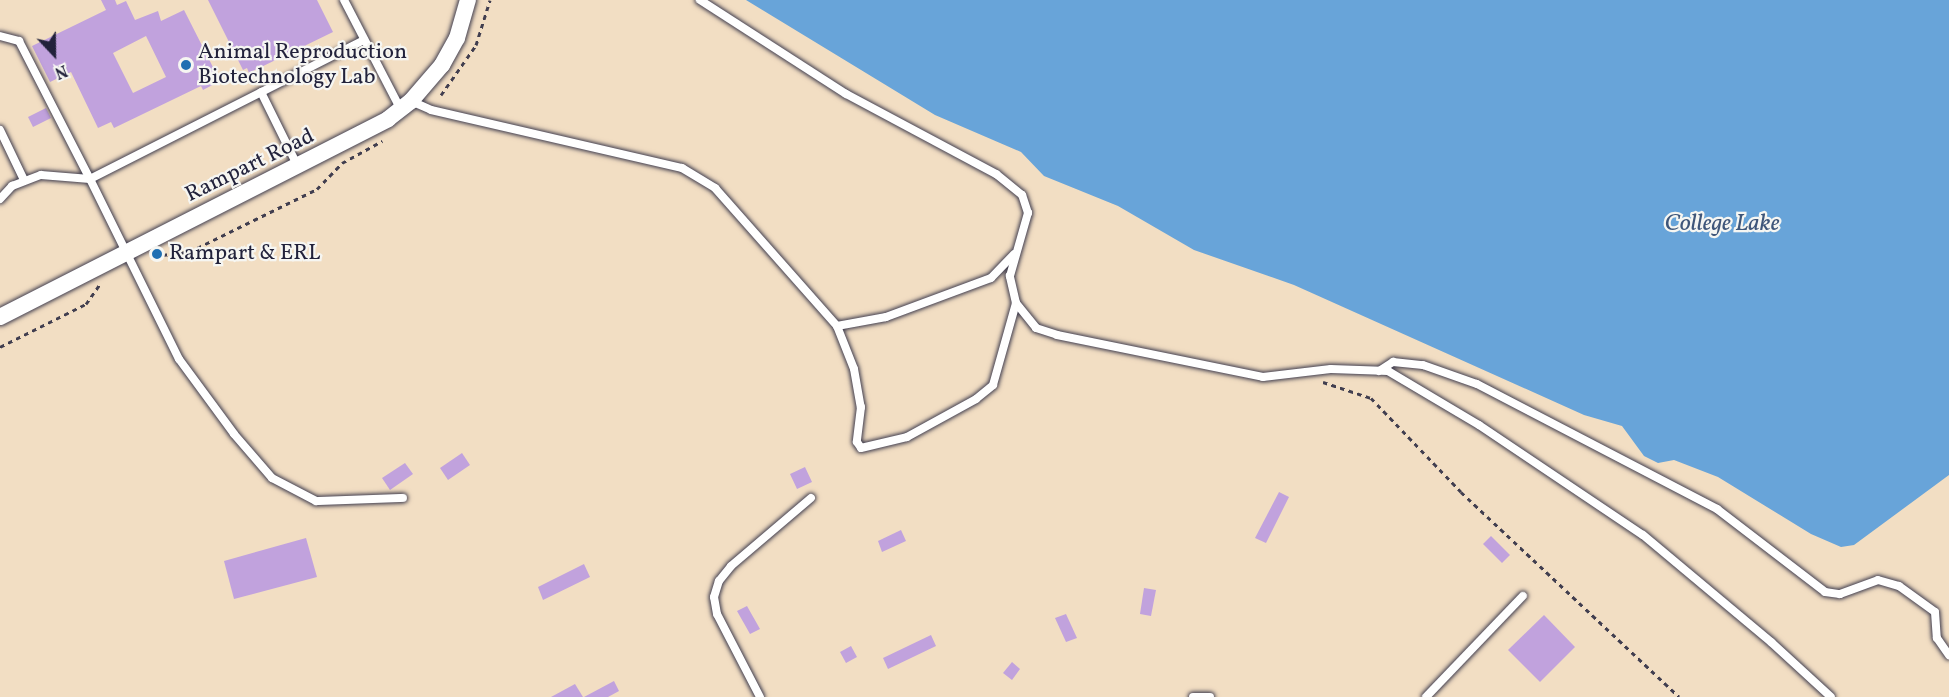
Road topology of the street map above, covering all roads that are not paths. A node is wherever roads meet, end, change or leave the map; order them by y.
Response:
1 (344, 0) edge
2 (468, 0) edge
3 (700, 0) edge
4 (0, 36) edge
5 (364, 40) junction
6 (261, 92) junction
7 (406, 105) junction
8 (0, 129) edge
9 (298, 167) junction
10 (90, 179) junction
11 (24, 180) junction
12 (0, 198) edge
13 (126, 253) junction
14 (1014, 254) junction
15 (1016, 303) junction
16 (0, 317) edge
17 (837, 326) junction
18 (1378, 371) junction
19 (403, 498) dead end
20 (812, 498) dead end
21 (1523, 596) dead end
22 (1949, 655) edge
23 (760, 697) edge
24 (1193, 697) edge
25 (1210, 697) edge
26 (1426, 697) edge
27 (1831, 697) edge

1 - 5 lane
2 - 7 street, Rampart Road
3 - 14 lane
4 - 10 lane
5 - 6 lane
5 - 7 lane
6 - 9 lane
6 - 10 lane
7 - 9 street, Rampart Road
7 - 17 lane
8 - 11 lane
9 - 13 street, Rampart Road
10 - 11 lane
10 - 13 lane
11 - 12 lane
13 - 16 street, Rampart Road
13 - 19 lane
14 - 15 lane
14 - 17 lane
15 - 17 lane
15 - 18 lane
18 - 22 lane
18 - 27 lane
20 - 23 lane
21 - 26 lane
24 - 25 lane

